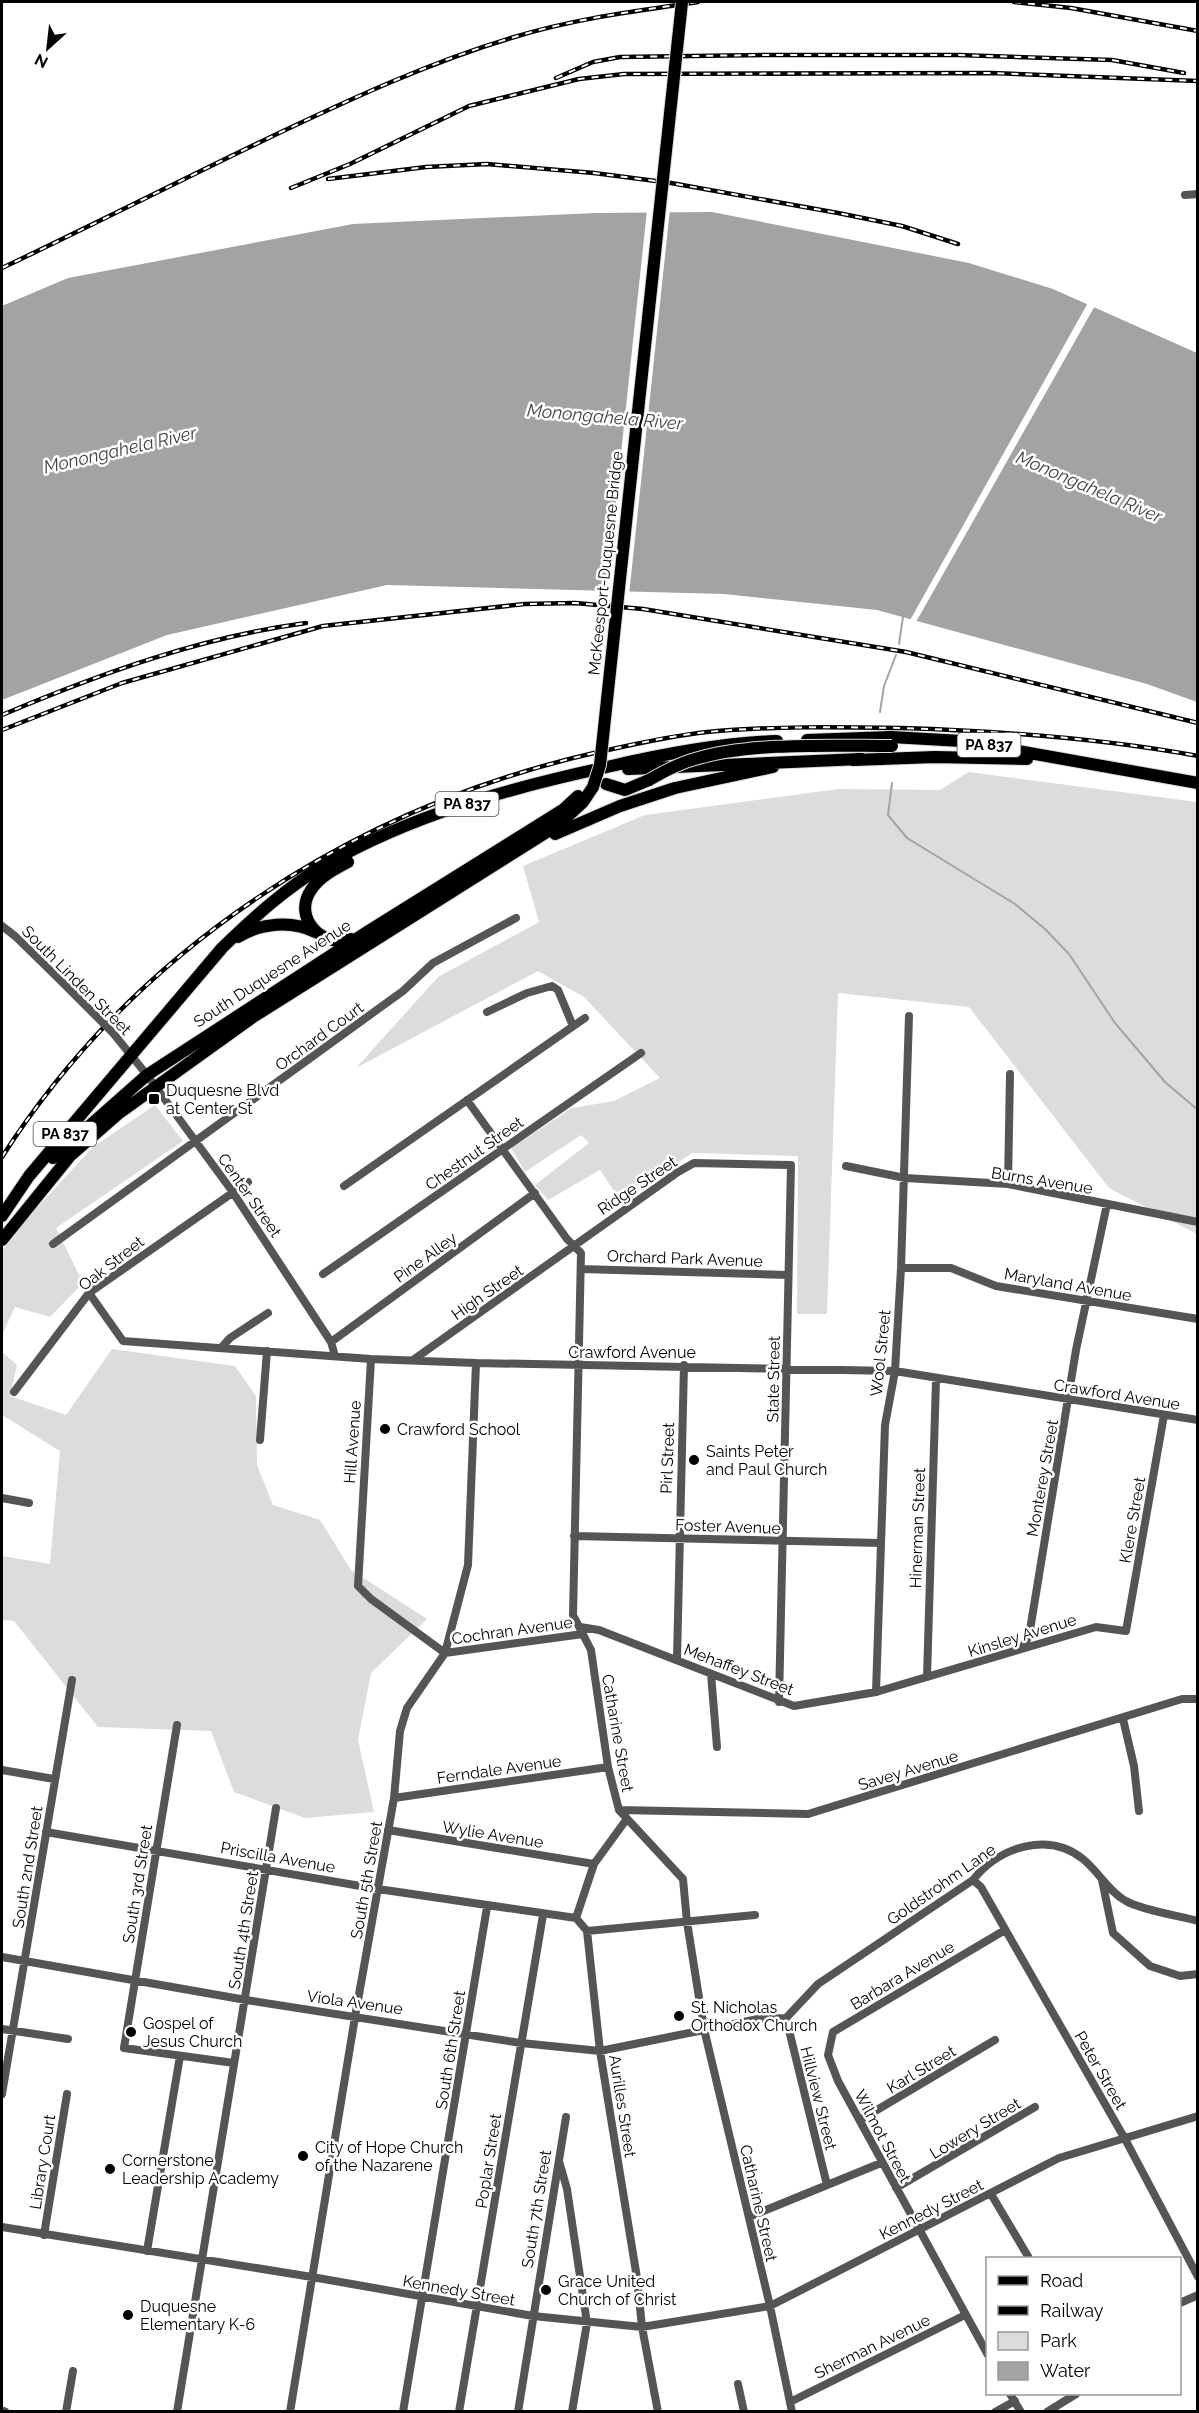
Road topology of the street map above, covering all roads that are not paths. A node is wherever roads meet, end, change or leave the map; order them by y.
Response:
1 (675, 2) edge
2 (682, 2) edge
3 (1197, 194) edge
4 (1185, 195) dead end
5 (891, 742) junction
6 (861, 759) junction
7 (600, 765) junction
8 (1085, 765) junction
9 (1197, 783) edge
10 (589, 787) junction
11 (527, 846) junction
12 (516, 918) dead end
13 (2, 926) edge
14 (315, 932) junction
15 (361, 936) junction
16 (222, 948) junction
17 (488, 1012) dead end
18 (909, 1016) dead end
19 (585, 1018) dead end
20 (573, 1026) junction
21 (641, 1053) dead end
22 (132, 1055) junction
23 (1010, 1074) dead end
24 (147, 1075) junction
25 (154, 1087) junction
26 (467, 1100) junction
27 (197, 1142) junction
28 (503, 1149) junction
29 (791, 1165) joint
30 (846, 1167) dead end
31 (905, 1178) junction
32 (248, 1182) dead end
33 (1008, 1184) junction
34 (344, 1186) dead end
35 (232, 1191) junction
36 (535, 1193) junction
37 (1107, 1204) junction
38 (2, 1217) edge
39 (1197, 1222) edge
40 (2, 1239) edge
41 (53, 1244) dead end
42 (575, 1244) junction
43 (901, 1268) junction
44 (582, 1269) junction
45 (323, 1274) dead end
46 (788, 1275) junction
47 (89, 1293) junction
48 (1086, 1301) junction
49 (268, 1312) dead end
50 (1197, 1319) edge
51 (331, 1342) junction
52 (222, 1348) junction
53 (267, 1351) junction
54 (335, 1356) junction
55 (371, 1359) junction
56 (413, 1360) junction
57 (476, 1363) junction
58 (684, 1365) junction
59 (579, 1367) junction
60 (787, 1367) junction
61 (895, 1371) junction
62 (936, 1380) junction
63 (14, 1392) dead end
64 (1069, 1400) junction
65 (1164, 1415) junction
66 (1197, 1420) edge
67 (260, 1440) dead end
68 (2, 1498) edge
69 (28, 1503) dead end
70 (574, 1536) junction
71 (678, 1538) junction
72 (783, 1541) junction
73 (881, 1543) junction
74 (581, 1631) junction
75 (1126, 1631) joint
76 (1022, 1648) junction
77 (445, 1653) junction
78 (677, 1659) junction
79 (711, 1674) junction
80 (927, 1677) junction
81 (72, 1680) dead end
82 (876, 1692) junction
83 (1197, 1699) edge
84 (779, 1702) junction
85 (1123, 1719) junction
86 (177, 1725) dead end
87 (717, 1747) dead end
88 (608, 1767) junction
89 (2, 1770) edge
90 (54, 1779) junction
91 (393, 1798) junction
92 (276, 1808) dead end
93 (619, 1810) junction
94 (1139, 1811) dead end
95 (626, 1820) junction
96 (388, 1830) junction
97 (46, 1832) junction
98 (156, 1851) junction
99 (594, 1864) junction
100 (266, 1868) junction
101 (1102, 1878) junction
102 (973, 1880) junction
103 (378, 1889) junction
104 (488, 1906) junction
105 (543, 1915) junction
106 (755, 1915) dead end
107 (576, 1918) junction
108 (1197, 1921) edge
109 (687, 1922) junction
110 (1005, 1930) junction
111 (586, 1931) junction
112 (2, 1957) edge
113 (26, 1961) junction
114 (1197, 1974) edge
115 (135, 1980) junction
116 (246, 2000) junction
117 (355, 2017) junction
118 (786, 2018) junction
119 (2, 2028) edge
120 (704, 2030) junction
121 (13, 2031) junction
122 (467, 2034) junction
123 (68, 2039) dead end
124 (995, 2040) dead end
125 (521, 2043) junction
126 (600, 2052) junction
127 (828, 2055) joint
128 (180, 2056) junction
129 (234, 2063) junction
130 (2, 2094) edge
131 (67, 2094) dead end
132 (1035, 2108) dead end
133 (1197, 2116) edge
134 (566, 2117) dead end
135 (860, 2120) junction
136 (1125, 2139) junction
137 (557, 2157) junction
138 (881, 2163) junction
139 (827, 2185) junction
140 (896, 2188) junction
141 (991, 2194) junction
142 (749, 2217) junction
143 (2, 2227) edge
144 (919, 2230) junction
145 (44, 2235) junction
146 (147, 2251) junction
147 (1028, 2257) edge
148 (202, 2260) junction
149 (312, 2277) junction
150 (1197, 2277) edge
151 (1197, 2295) edge
152 (423, 2296) junction
153 (1181, 2302) edge
154 (770, 2306) junction
155 (477, 2307) junction
156 (965, 2315) junction
157 (533, 2316) junction
158 (587, 2323) junction
159 (642, 2327) junction
160 (986, 2353) edge
161 (73, 2371) dead end
162 (738, 2384) dead end
163 (1074, 2395) edge
164 (1013, 2397) edge
165 (790, 2402) junction
166 (66, 2412) edge
167 (177, 2412) edge
168 (290, 2412) edge
169 (403, 2412) edge
170 (459, 2412) edge
171 (518, 2412) edge
172 (572, 2412) edge
173 (657, 2412) edge
174 (744, 2412) edge
175 (792, 2412) edge
176 (995, 2412) edge
177 (1021, 2412) edge
178 (1047, 2412) edge

1 - 10 main road, McKeesport-Duquesne Bridge
2 - 7 main road, McKeesport-Duquesne Bridge, bridge
3 - 4 street
5 - 7 main road, bridge
5 - 8 main road, PA 837
5 - 16 main road, PA 837
6 - 8 main road, PA 837
6 - 11 main road, PA 837
6 - 14 main road
7 - 10 main road, McKeesport-Duquesne Bridge, bridge
8 - 9 main road, PA 837
10 - 11 main road, McKeesport-Duquesne Bridge
10 - 15 main road, South Duquesne Avenue
11 - 25 main road, South Duquesne Avenue / PA 837
12 - 27 street, Orchard Court
13 - 22 street, South Linden Street, bridge
14 - 15 main road
14 - 16 main road
15 - 24 main road, South Duquesne Avenue
16 - 22 main road, PA 837
17 - 20 street
18 - 31 street, Wool Street
19 - 20 street
20 - 26 street
21 - 28 street, Chestnut Street
22 - 24 street, Center Street
22 - 38 main road, PA 837
23 - 33 street
24 - 25 street, Center Street
24 - 38 main road, South Duquesne Avenue
25 - 27 street, Center Street
25 - 40 main road, South Duquesne Avenue / PA 837
26 - 28 street
26 - 34 street
27 - 35 street, Center Street
27 - 41 street, Orchard Court
28 - 36 street
28 - 45 street, Chestnut Street
29 - 42 street, Ridge Street
29 - 46 street, State Street
30 - 31 street, Burns Avenue
31 - 33 street, Burns Avenue
31 - 43 street, Wool Street
32 - 35 street, Oak Street
33 - 37 street, Burns Avenue
35 - 47 street, Oak Street
35 - 51 street, Center Street
36 - 42 street
36 - 51 street, Pine Alley
37 - 39 street, Burns Avenue
37 - 48 street, Monterey Street
42 - 44 street, Catharine Street
42 - 56 street, High Street
43 - 48 street, Maryland Avenue
43 - 61 street, Wool Street
44 - 46 street, Orchard Park Avenue
44 - 59 street, Catharine Street
46 - 60 street, State Street
47 - 52 street, Crawford Avenue
47 - 63 street, Oak Street
48 - 50 street, Maryland Avenue
48 - 64 street, Monterey Street
49 - 52 street
51 - 54 street, Center Street
52 - 53 street, Crawford Avenue
53 - 54 street, Crawford Avenue
53 - 67 street
54 - 55 street, Crawford Avenue
55 - 56 street, Crawford Avenue
55 - 77 street, Hill Avenue
56 - 57 street, Crawford Avenue
57 - 59 street, Crawford Avenue
57 - 77 street, South 5th Street
58 - 59 street, Crawford Avenue
58 - 60 street, Crawford Avenue
58 - 71 street, Pirl Street
59 - 70 street, Catharine Street
60 - 61 street, Crawford Avenue
60 - 72 street, State Street
61 - 62 street, Crawford Avenue
61 - 73 street, Wool Street
62 - 64 street, Crawford Avenue
62 - 80 street, Hinerman Street
64 - 65 street, Crawford Avenue
64 - 76 street, Monterey Street
65 - 66 street, Crawford Avenue
65 - 75 street, Klere Street
68 - 69 street
70 - 71 street, Foster Avenue
70 - 74 street, Catharine Street
71 - 72 street, Foster Avenue
71 - 78 street, Pirl Street
72 - 73 street, Foster Avenue
72 - 84 street, State Street
73 - 82 street, Wool Street
74 - 77 street, Cochran Avenue
74 - 78 street, Mehaffey Street
74 - 88 street, Catharine Street
75 - 76 street, Kinsley Avenue
76 - 80 street, Kinsley Avenue
77 - 91 street, South 5th Street
78 - 79 street, Mehaffey Street
79 - 84 street, Mehaffey Street
79 - 87 street
80 - 82 street, Mehaffey Street
81 - 90 street, South 2nd Street
82 - 84 street, Mehaffey Street
83 - 85 street, Savey Avenue
85 - 93 street, Savey Avenue
85 - 94 street
86 - 98 street, South 3rd Street
88 - 91 street, Ferndale Avenue
88 - 93 street, Catharine Street
89 - 90 street
90 - 97 street, South 2nd Street
91 - 96 street, South 5th Street
92 - 100 street, South 4th Street
93 - 95 street, Catharine Street
95 - 99 street
95 - 109 street, Catharine Street
96 - 99 street, Wylie Avenue
96 - 103 street, South 5th Street
97 - 98 street, Priscilla Avenue
97 - 113 street, South 2nd Street
98 - 100 street, Priscilla Avenue
98 - 115 street, South 3rd Street
99 - 107 street
100 - 103 street, Priscilla Avenue
100 - 116 street, South 4th Street
101 - 102 street, Goldstrohm Lane
101 - 108 street, Goldstrohm Lane
101 - 114 street
102 - 110 street, Peter Street
102 - 118 street, Goldstrohm Lane
103 - 104 street, Priscilla Avenue
103 - 117 street, South 5th Street
104 - 105 street, Priscilla Avenue
104 - 122 street, South 6th Street
105 - 107 street, Priscilla Avenue
105 - 125 street, Poplar Street
106 - 109 street
107 - 111 street
109 - 111 street
109 - 120 street, Catharine Street
110 - 127 street, Barbara Avenue
110 - 136 street, Peter Street
111 - 126 street, Aurilles Street
112 - 113 street, Viola Avenue
113 - 115 street, Viola Avenue
113 - 121 street, South 2nd Street
115 - 116 street, Viola Avenue
115 - 128 street, South 3rd Street
116 - 117 street, Viola Avenue
116 - 129 street, South 4th Street
117 - 122 street, Viola Avenue
117 - 149 street, South 5th Street
118 - 120 street
118 - 139 street, Hillview Street
119 - 121 street
120 - 126 street, Viola Avenue
120 - 142 street, Catharine Street
121 - 123 street
121 - 130 street, South 2nd Street
122 - 125 street, Viola Avenue
122 - 152 street, South 6th Street
124 - 135 street, Karl Street
125 - 126 street, Viola Avenue
125 - 155 street, Poplar Street
126 - 159 street, Aurilles Street
127 - 135 street, Wilmot Street
128 - 129 street
128 - 146 street
129 - 148 street, South 4th Street
131 - 145 street, Library Court
132 - 140 street, Lowery Street
133 - 136 street, Kennedy Street
134 - 137 street, South 7th Street
135 - 138 street, Wilmot Street
136 - 141 street, Kennedy Street
136 - 150 street, Peter Street
137 - 157 street, South 7th Street
137 - 158 street
138 - 139 street
138 - 140 street, Wilmot Street
139 - 142 street
140 - 144 street, Wilmot Street
141 - 144 street, Kennedy Street
141 - 147 street
142 - 154 street, Catharine Street
143 - 145 street, Kennedy Street
144 - 154 street, Kennedy Street
144 - 156 street, Wilmot Street
145 - 146 street, Kennedy Street
146 - 148 street, Kennedy Street
148 - 149 street, Kennedy Street
148 - 167 street, South 4th Street
149 - 152 street, Kennedy Street
149 - 168 street, South 5th Street
151 - 153 street
152 - 155 street, Kennedy Street
152 - 169 street, South 6th Street
154 - 159 street, Kennedy Street
154 - 165 street, Catharine Street
155 - 157 street, Kennedy Street
155 - 170 street, Poplar Street
156 - 160 street, Wilmot Street
156 - 165 street, Sherman Avenue
157 - 158 street, Kennedy Street
157 - 171 street, South 7th Street
158 - 159 street, Kennedy Street
158 - 172 street
159 - 173 street, Aurilles Street
161 - 166 street
162 - 174 street
163 - 178 street
164 - 176 street
164 - 177 street
165 - 175 street, Catharine Street

